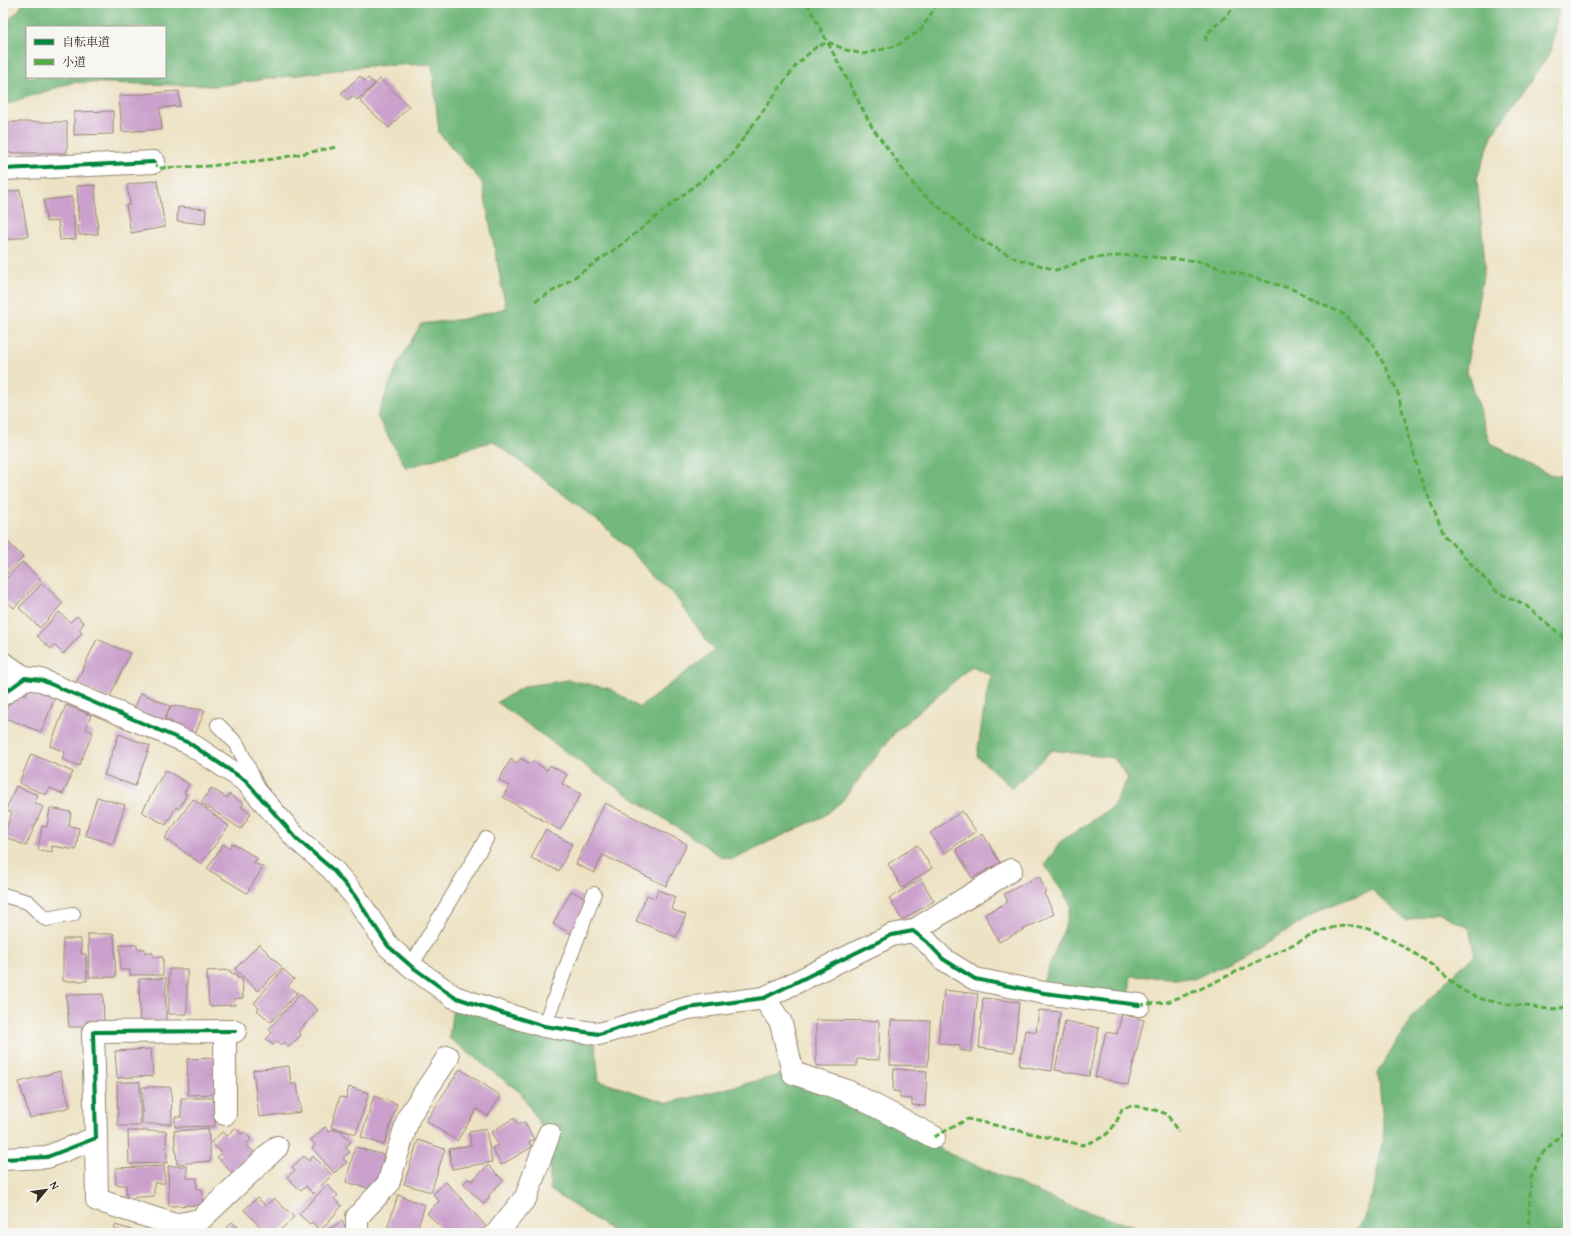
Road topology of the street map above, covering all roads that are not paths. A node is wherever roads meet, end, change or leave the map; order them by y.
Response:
1 (154, 162) dead end
2 (3, 169) edge
3 (3, 663) edge
4 (25, 678) junction
5 (3, 694) edge
6 (218, 725) dead end
7 (261, 797) junction
8 (486, 839) dead end
9 (1012, 870) dead end
10 (594, 894) dead end
11 (3, 895) edge
12 (72, 914) dead end
13 (913, 931) junction
14 (411, 966) junction
15 (764, 998) junction
16 (1139, 1005) dead end
17 (544, 1026) junction
18 (448, 1057) dead end
19 (226, 1114) dead end
20 (549, 1134) dead end
21 (96, 1138) junction
22 (934, 1138) dead end
23 (277, 1147) dead end
24 (3, 1159) edge
25 (357, 1233) edge
26 (497, 1233) edge

1 - 2 street
3 - 4 street
4 - 5 street
4 - 7 street
6 - 7 lane
7 - 14 street
8 - 14 lane
9 - 13 street
10 - 17 lane
11 - 12 lane
13 - 15 street
13 - 16 street
14 - 17 street
15 - 17 street
15 - 22 street
18 - 25 street
19 - 21 street
20 - 26 street
21 - 23 street
21 - 24 street

